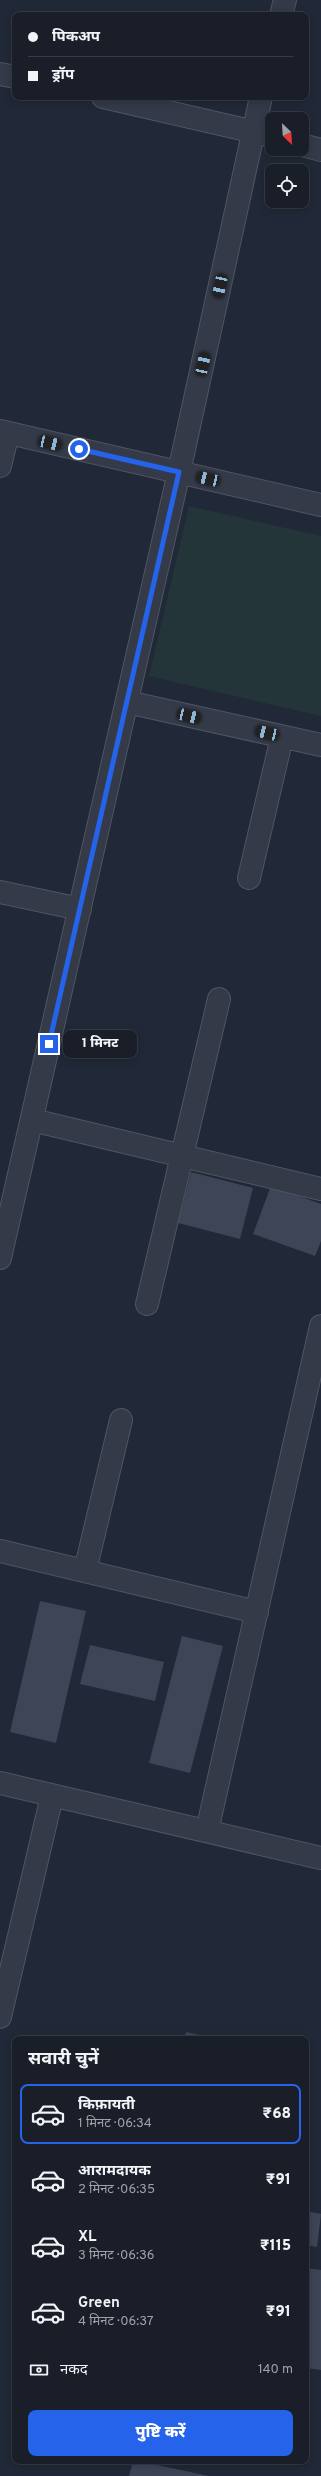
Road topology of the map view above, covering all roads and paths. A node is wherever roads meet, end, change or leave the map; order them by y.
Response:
1 (285, 0) edge
2 (282, 12) edge
3 (0, 74) edge
4 (12, 76) edge
5 (116, 100) edge
6 (261, 100) edge
7 (262, 134) edge
8 (309, 147) edge
9 (321, 150) edge
10 (4, 432) edge
11 (0, 466) edge
12 (179, 472) junction
13 (321, 505) edge
14 (127, 702) junction
15 (282, 737) junction
16 (321, 745) edge
17 (249, 878) dead end
18 (0, 892) edge
19 (80, 909) junction
20 (219, 999) dead end
21 (32, 1120) junction
22 (182, 1157) junction
23 (321, 1189) edge
24 (0, 1258) edge
25 (147, 1304) dead end
26 (321, 1326) edge
27 (313, 1401) edge
28 (122, 1420) dead end
29 (0, 1551) edge
30 (85, 1571) junction
31 (257, 1612) junction
32 (0, 1783) edge
33 (52, 1796) junction
34 (206, 1831) junction
35 (321, 1858) edge
36 (0, 2017) edge

1 - 2 street
3 - 4 street
5 - 7 street
6 - 7 street
7 - 12 street
8 - 9 street
10 - 11 street
10 - 12 street
12 - 13 street
12 - 14 street
14 - 15 street
14 - 19 street
15 - 16 street
15 - 17 street
18 - 19 street
19 - 21 street
20 - 22 street
21 - 22 street
21 - 24 street
22 - 23 street
22 - 25 street
26 - 27 street
27 - 31 street
28 - 30 street
29 - 30 street
30 - 31 street
31 - 34 street
32 - 33 street
33 - 34 street
33 - 36 street
34 - 35 street

